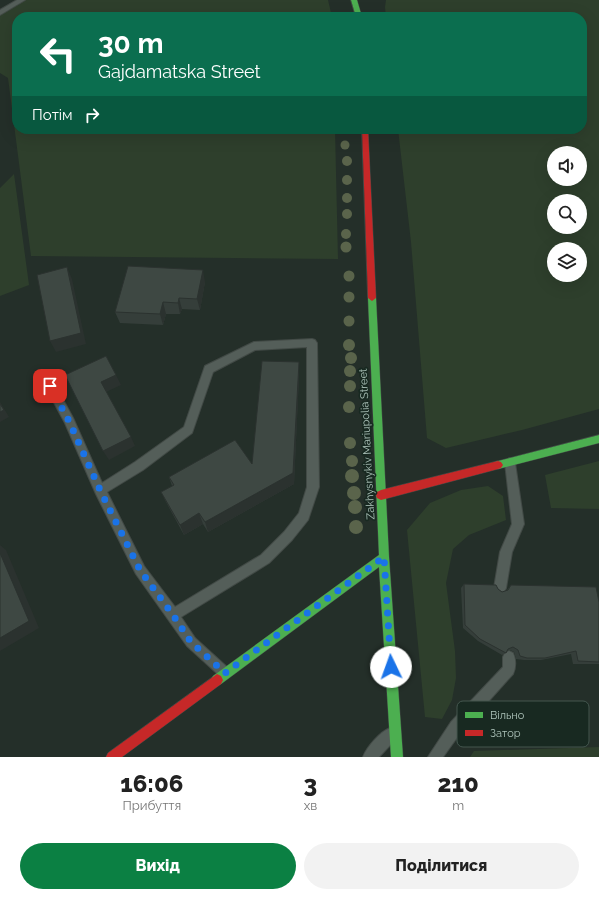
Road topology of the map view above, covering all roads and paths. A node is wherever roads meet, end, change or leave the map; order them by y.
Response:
1 (22, 0) edge
2 (354, 0) edge
3 (358, 12) edge
4 (0, 13) edge
5 (365, 134) edge
6 (50, 386) dead end
7 (599, 440) edge
8 (510, 463) junction
9 (100, 490) junction
10 (382, 495) junction
11 (384, 557) junction
12 (500, 588) edge
13 (173, 615) junction
14 (509, 658) dead end
15 (225, 673) junction
16 (479, 701) edge
17 (457, 725) edge
18 (395, 730) junction
19 (112, 757) edge
20 (370, 757) edge
21 (396, 757) edge
22 (435, 757) edge

1 - 4 lane
2 - 3 main road
5 - 10 main road, Zakhysnykiv Mariupolia Street
6 - 9 lane
7 - 8 main road
8 - 10 main road
8 - 12 lane
9 - 13 lane
9 - 13 lane
10 - 11 main road, Zakhysnykiv Mariupolia Street
11 - 15 main road
11 - 18 main road, Zakhysnykiv Mariupolia Street
13 - 15 lane
14 - 16 lane
15 - 19 main road
17 - 22 lane
18 - 20 lane
18 - 21 main road, Zakhysnykiv Mariupolia Street

